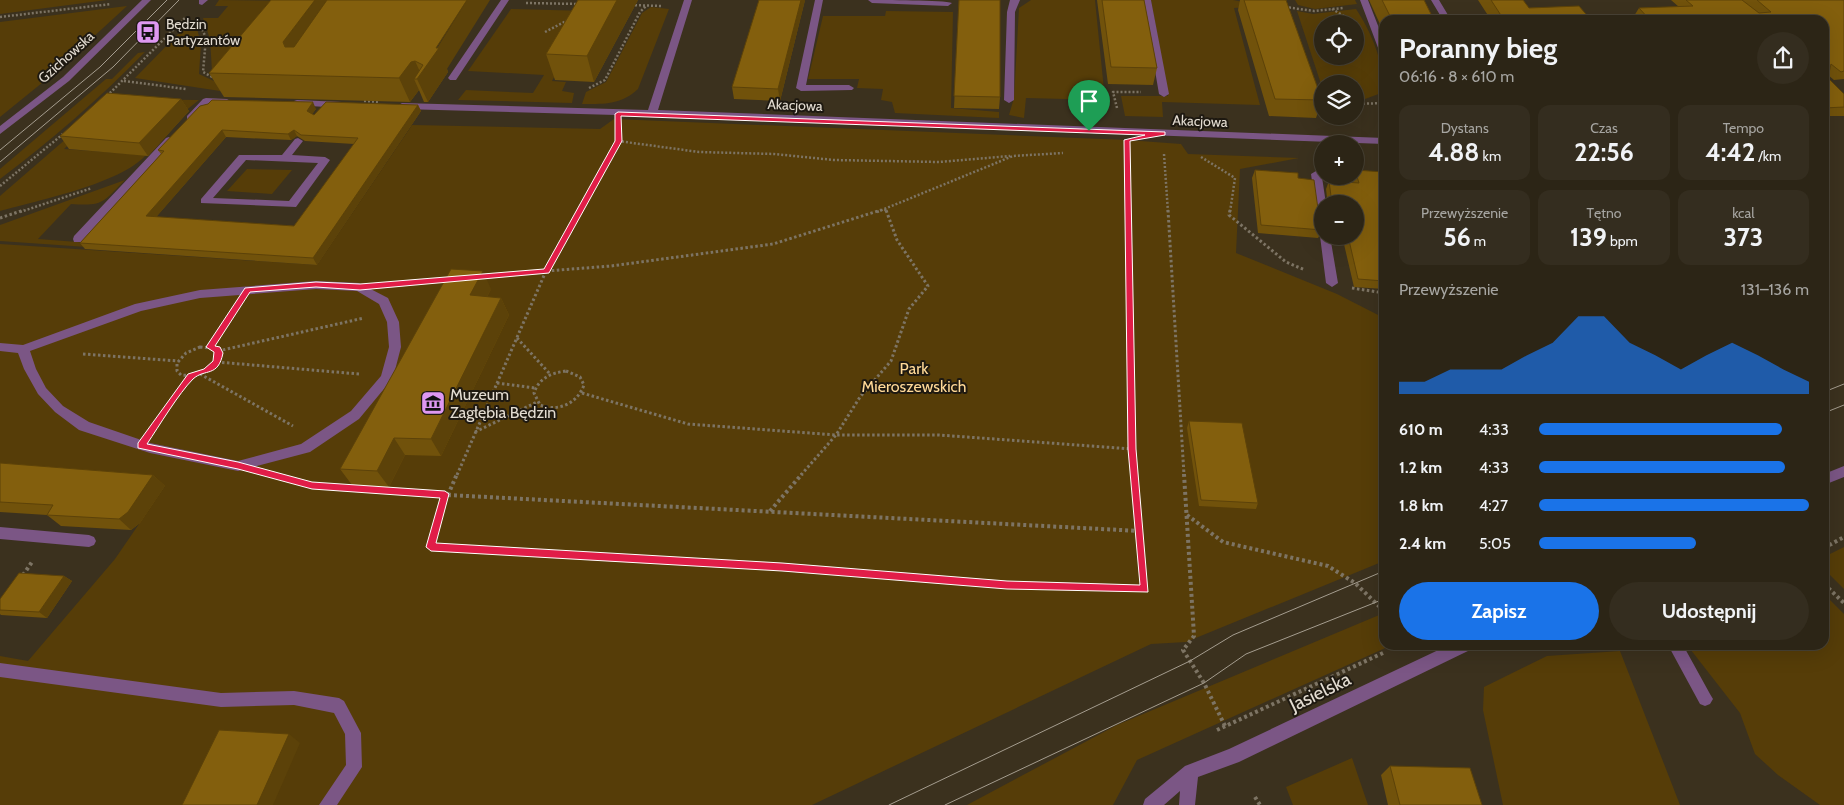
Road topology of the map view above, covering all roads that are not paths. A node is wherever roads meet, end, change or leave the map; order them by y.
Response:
1 (147, 0) edge
2 (505, 0) edge
3 (688, 0) edge
4 (819, 0) edge
5 (872, 0) edge
6 (1016, 0) edge
7 (1147, 0) edge
8 (1435, 0) edge
9 (948, 3) dead end
10 (1365, 3) edge
11 (1444, 15) edge
12 (1379, 40) edge
13 (454, 78) dead end
14 (849, 88) dead end
15 (1164, 94) dead end
16 (421, 96) edge
17 (1009, 100) dead end
18 (235, 102) edge
19 (283, 103) edge
20 (327, 104) junction
21 (356, 105) edge
22 (395, 106) edge
23 (414, 107) junction
24 (652, 113) junction
25 (317, 117) edge
26 (0, 131) edge
27 (298, 141) edge
28 (1379, 141) edge
29 (285, 158) junction
30 (78, 239) dead end
31 (1327, 245) edge
32 (1332, 283) road end
33 (0, 347) edge
34 (23, 349) junction
35 (1844, 471) edge
36 (1829, 478) edge
37 (0, 534) edge
38 (89, 541) dead end
39 (1455, 650) edge
40 (1678, 650) edge
41 (0, 670) edge
42 (1705, 699) dead end
43 (1191, 772) junction
44 (327, 805) edge
45 (1152, 805) edge
46 (1187, 805) edge

1 - 26 street, Gzichowska
2 - 13 street
3 - 24 street
4 - 14 street
5 - 9 street
6 - 17 street
7 - 15 street
8 - 11 street
10 - 12 street
16 - 23 street
18 - 30 street
19 - 20 street
20 - 21 street
20 - 25 street
22 - 23 street, Akacjowa
23 - 24 street, Akacjowa
24 - 28 street, Akacjowa
27 - 29 street
29 - 29 street
31 - 32 street
33 - 34 street
34 - 34 street
35 - 36 street
37 - 38 street
39 - 43 street, Jasielska
40 - 42 street
41 - 44 street
43 - 45 street, Jasielska
43 - 46 street

